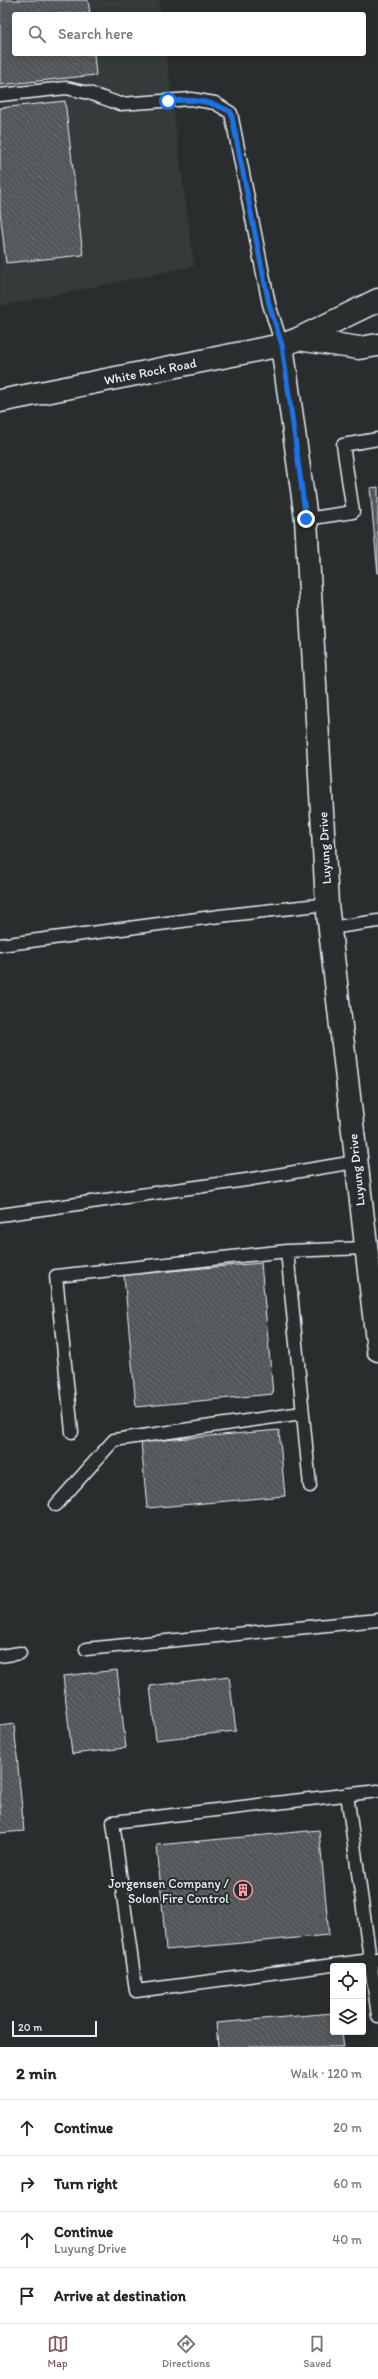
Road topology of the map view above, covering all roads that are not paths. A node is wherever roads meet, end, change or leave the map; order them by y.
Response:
1 (0, 95) edge
2 (378, 300) edge
3 (290, 342) junction
4 (378, 346) edge
5 (0, 401) edge
6 (378, 439) edge
7 (306, 519) junction
8 (327, 904) junction
9 (378, 921) edge
10 (330, 928) junction
11 (0, 945) edge
12 (355, 1162) junction
13 (0, 1215) edge
14 (365, 1248) junction
15 (287, 1251) junction
16 (378, 1350) edge
17 (302, 1413) junction
18 (72, 1432) dead end
19 (310, 1486) dead end
20 (56, 1505) dead end
21 (378, 1620) edge
22 (86, 1649) dead end
23 (20, 1653) dead end
24 (0, 1656) edge
25 (378, 1791) edge
26 (347, 1794) junction
27 (374, 1960) edge
28 (378, 2016) edge

1 - 3 lane
2 - 3 street, White Rock Road
3 - 4 street, White Rock Road
3 - 5 street, White Rock Road
3 - 7 street, Luyung Drive
6 - 7 lane
7 - 8 street, Luyung Drive
8 - 10 street, Luyung Drive
8 - 11 lane
9 - 10 lane
10 - 12 street, Luyung Drive
12 - 13 lane
12 - 14 street, Luyung Drive
14 - 15 lane
14 - 16 street, Luyung Drive
15 - 17 lane
15 - 18 lane
17 - 19 lane
17 - 20 lane
21 - 22 lane
23 - 24 lane
25 - 26 lane
26 - 27 lane
26 - 27 lane
27 - 28 lane

